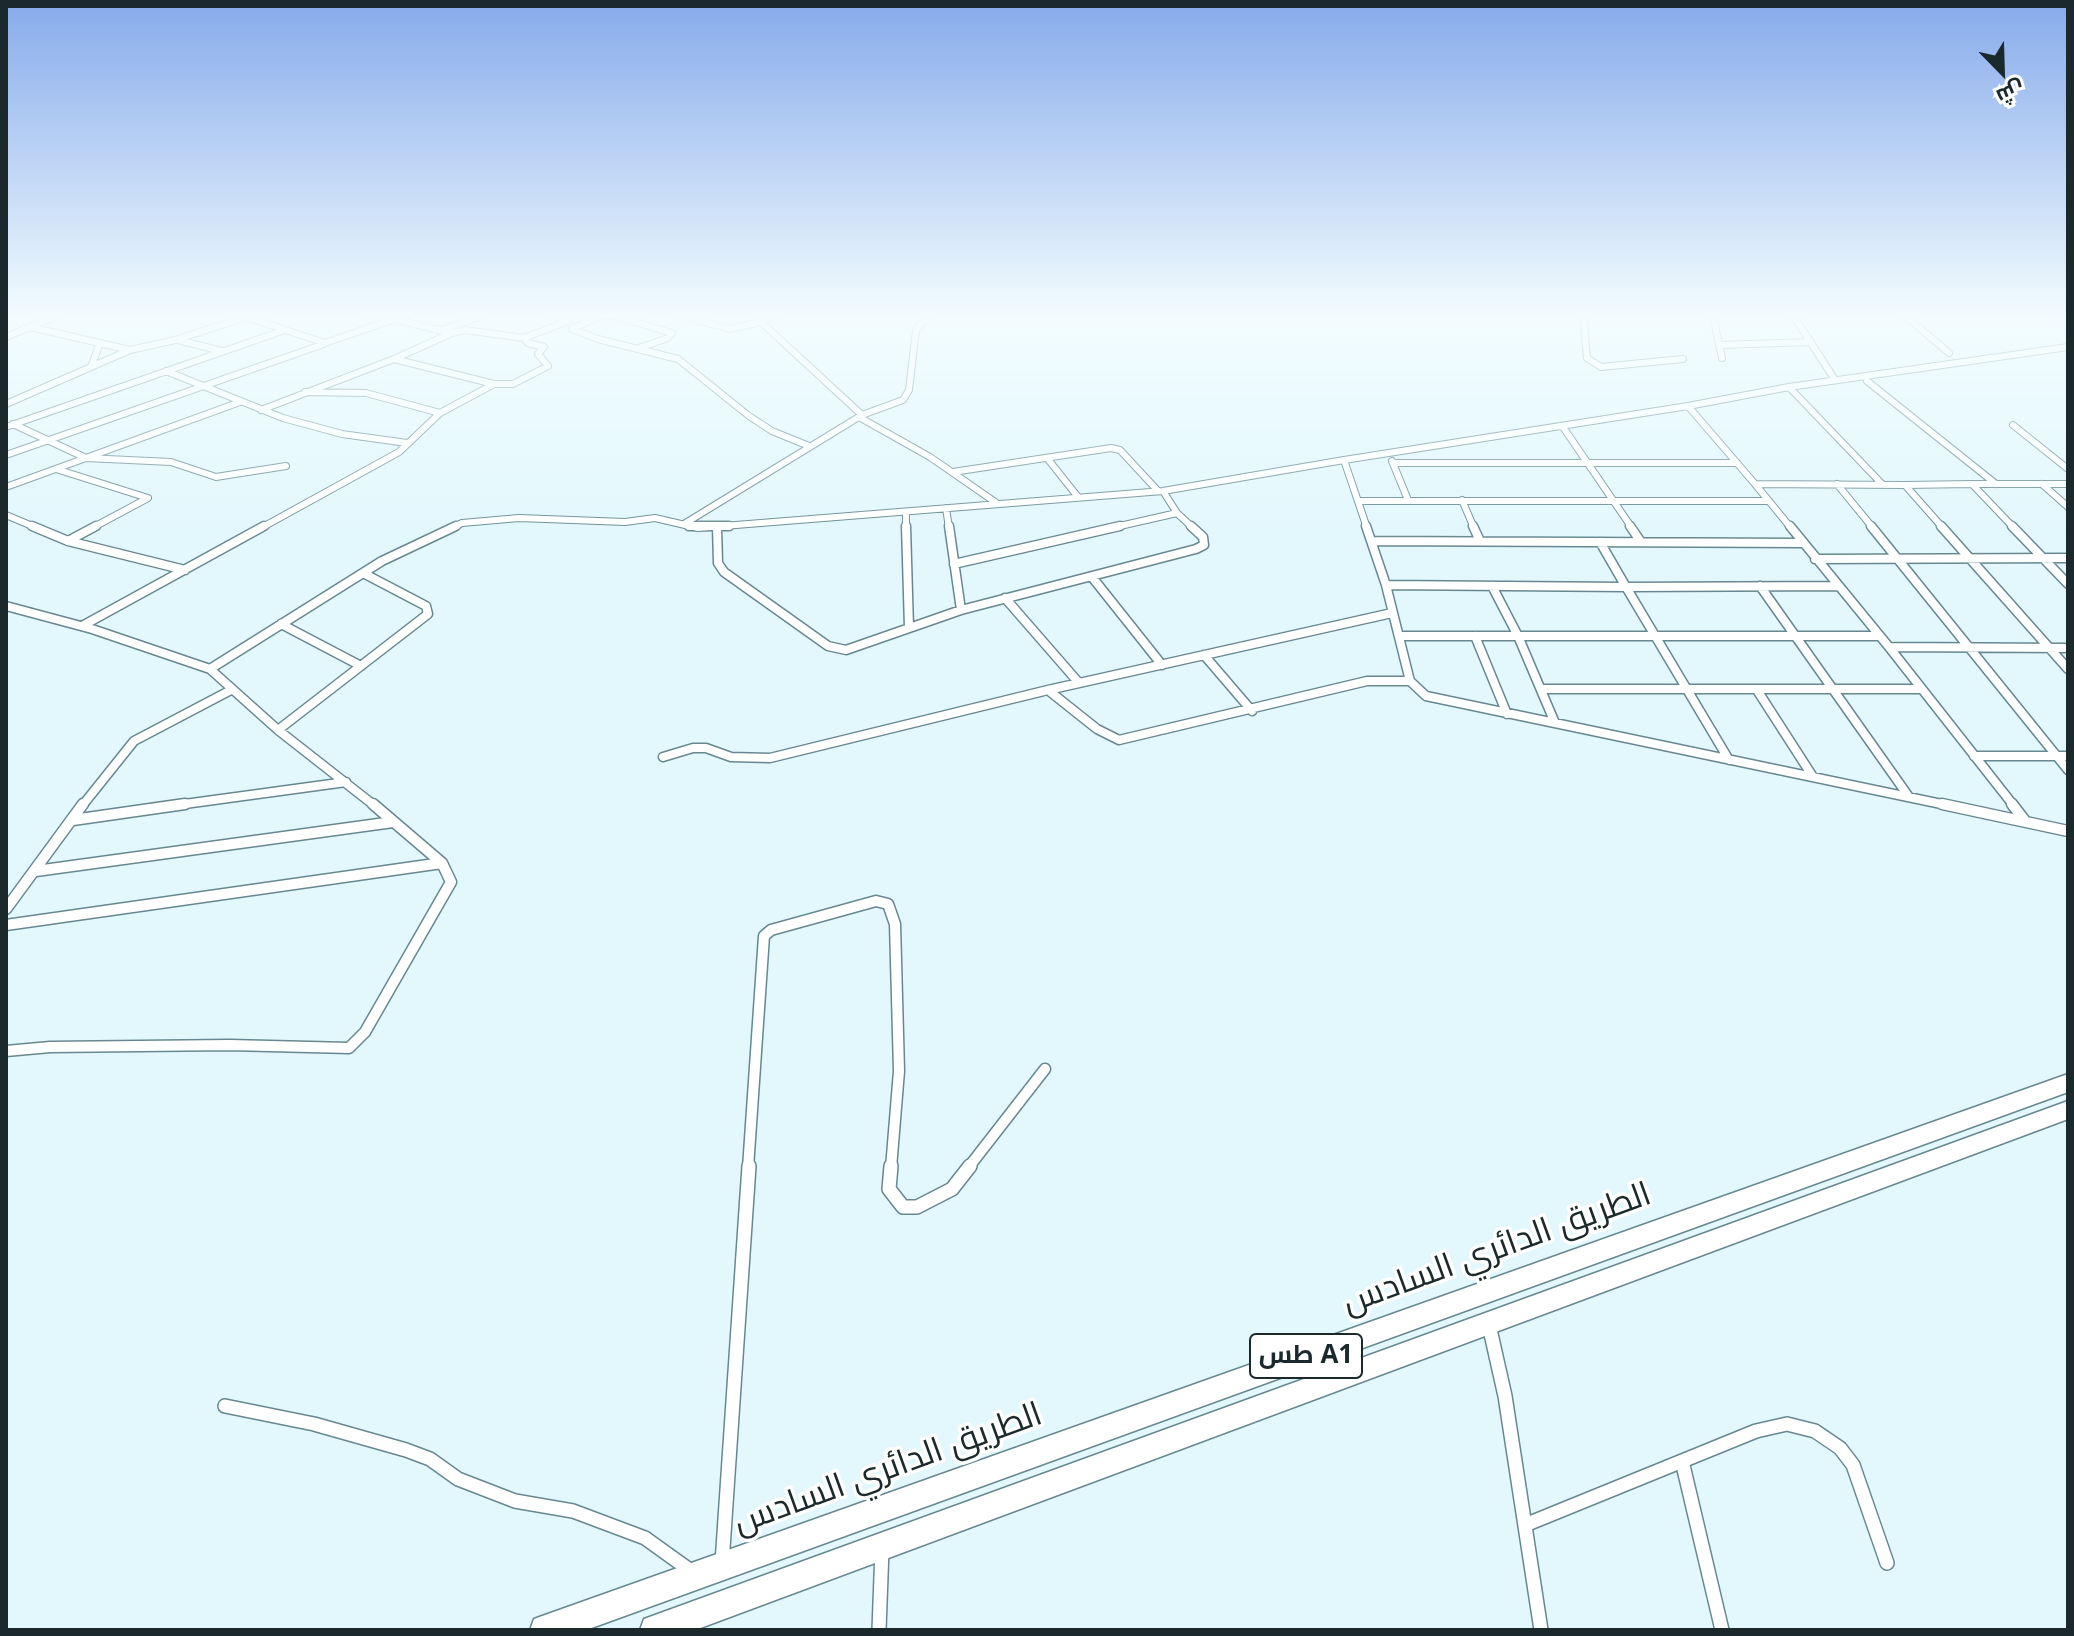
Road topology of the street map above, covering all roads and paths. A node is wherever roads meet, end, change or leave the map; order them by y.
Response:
1 (42, 388) edge
2 (115, 388) edge
3 (198, 388) edge
4 (205, 388) edge
5 (315, 388) edge
6 (486, 388) edge
7 (715, 388) edge
8 (831, 388) edge
9 (909, 388) edge
10 (1782, 388) edge
11 (1790, 388) edge
12 (1876, 388) edge
13 (305, 392) junction
14 (240, 402) junction
15 (6, 404) edge
16 (1688, 406) junction
17 (261, 410) junction
18 (440, 413) junction
19 (860, 416) junction
20 (9, 424) edge
21 (2013, 425) dead end
22 (1563, 427) junction
23 (47, 440) junction
24 (407, 443) junction
25 (809, 446) junction
26 (1389, 454) junction
27 (6, 455) edge
28 (86, 458) junction
29 (1047, 458) junction
30 (1344, 460) junction
31 (1394, 463) junction
32 (1587, 463) junction
33 (1737, 463) junction
34 (286, 466) dead end
35 (56, 469) junction
36 (2068, 469) edge
37 (953, 472) junction
38 (1755, 484) junction
39 (1837, 484) junction
40 (1882, 484) junction
41 (1972, 484) junction
42 (1996, 484) junction
43 (2042, 484) junction
44 (2068, 484) edge
45 (1905, 485) junction
46 (6, 487) edge
47 (1160, 491) junction
48 (1078, 497) junction
49 (1408, 500) junction
50 (1462, 500) junction
51 (1358, 501) junction
52 (1612, 501) junction
53 (1769, 501) junction
54 (998, 504) junction
55 (2068, 507) edge
56 (946, 508) junction
57 (906, 512) junction
58 (1177, 513) junction
59 (6, 515) edge
60 (684, 524) junction
61 (717, 527) junction
62 (68, 541) junction
63 (1372, 541) junction
64 (1480, 541) junction
65 (1600, 542) junction
66 (1641, 542) junction
67 (1802, 543) junction
68 (1897, 558) junction
69 (1969, 558) junction
70 (2043, 558) junction
71 (2068, 558) edge
72 (1815, 559) junction
73 (954, 564) junction
74 (185, 570) junction
75 (363, 573) junction
76 (1092, 577) junction
77 (2068, 584) edge
78 (1386, 585) junction
79 (1492, 586) junction
80 (1760, 586) junction
81 (1839, 586) junction
82 (1626, 587) junction
83 (1005, 598) junction
84 (6, 606) edge
85 (961, 610) junction
86 (1392, 613) junction
87 (281, 624) junction
88 (82, 626) junction
89 (909, 628) junction
90 (1653, 635) junction
91 (1794, 635) junction
92 (1400, 636) junction
93 (1475, 636) junction
94 (1518, 636) junction
95 (1880, 636) junction
96 (1889, 647) junction
97 (1969, 648) junction
98 (2048, 648) junction
99 (2068, 648) edge
100 (1204, 655) junction
101 (1162, 665) junction
102 (361, 666) junction
103 (210, 669) junction
104 (2068, 669) edge
105 (1410, 681) junction
106 (1079, 683) junction
107 (1541, 689) junction
108 (1921, 689) junction
109 (231, 690) junction
110 (1048, 690) junction
111 (1686, 690) junction
112 (1757, 690) junction
113 (1834, 690) junction
114 (1252, 711) junction
115 (1507, 714) junction
116 (1555, 723) junction
117 (278, 730) junction
118 (1974, 756) junction
119 (2056, 756) junction
120 (2068, 756) edge
121 (663, 757) dead end
122 (1729, 760) junction
123 (2068, 770) edge
124 (1813, 777) junction
125 (346, 782) junction
126 (1909, 797) junction
127 (73, 820) junction
128 (393, 822) junction
129 (2025, 822) junction
130 (2068, 831) edge
131 (442, 863) junction
132 (36, 871) junction
133 (6, 909) edge
134 (6, 925) edge
135 (6, 1051) edge
136 (1045, 1069) dead end
137 (2068, 1083) edge
138 (2068, 1110) edge
139 (1635, 1237) junction
140 (1655, 1264) junction
141 (1489, 1325) junction
142 (225, 1406) dead end
143 (1682, 1461) junction
144 (1525, 1525) junction
145 (882, 1547) junction
146 (1887, 1563) dead end
147 (709, 1572) junction
148 (545, 1630) edge
149 (655, 1630) edge
150 (879, 1630) edge
151 (1541, 1630) edge
152 (1722, 1630) edge

1 - 15 street
2 - 20 street
3 - 23 street
4 - 14 street
5 - 13 street
6 - 18 street
7 - 25 street
8 - 19 street
9 - 19 street
10 - 16 street
11 - 40 street
12 - 42 street
13 - 17 street
13 - 18 street
14 - 17 street
14 - 28 street
16 - 22 street
16 - 33 street
17 - 24 street
18 - 24 street
19 - 25 street
19 - 37 street
20 - 23 street
21 - 36 street
22 - 26 street
22 - 32 street
23 - 27 street
23 - 28 street
24 - 74 street
25 - 60 street
26 - 30 street
26 - 31 street
28 - 34 street
28 - 35 street
29 - 37 street
29 - 47 street
29 - 48 street
30 - 47 street
30 - 51 street
31 - 32 street
31 - 49 street
32 - 33 street
32 - 52 street
33 - 38 street
35 - 46 street
35 - 62 street
37 - 54 street
38 - 39 street
38 - 53 street
39 - 40 street
39 - 68 street
40 - 45 street
41 - 42 street
41 - 45 street
41 - 70 street
42 - 43 street
43 - 44 street
43 - 55 street
45 - 69 street
47 - 48 street
47 - 58 street
48 - 54 street
49 - 50 street
49 - 51 street
50 - 52 street
50 - 64 street
51 - 63 street
52 - 53 street
52 - 66 street
53 - 67 street
54 - 56 street
56 - 57 street
56 - 73 street
57 - 61 street
57 - 89 street
58 - 73 street
58 - 76 street
59 - 62 street
60 - 61 street
60 - 75 street
61 - 89 street
62 - 74 street
63 - 64 street
63 - 78 street
64 - 65 street
65 - 66 street
65 - 82 street
66 - 67 street
67 - 72 street
68 - 69 street
68 - 72 street
68 - 97 street
69 - 70 street
69 - 98 street
70 - 71 street
70 - 77 street
72 - 81 street
73 - 85 street
74 - 88 street
75 - 87 street
75 - 102 street
76 - 83 street
76 - 101 street
78 - 79 street
78 - 86 street
79 - 82 street
79 - 94 street
80 - 81 street
80 - 82 street
80 - 91 street
81 - 95 street
82 - 90 street
83 - 85 street
83 - 106 street
84 - 88 street
85 - 89 street
86 - 92 street
86 - 100 street
87 - 102 street
87 - 103 street
88 - 103 street
90 - 91 street
90 - 94 street
90 - 111 street
91 - 95 street
91 - 113 street
92 - 93 street
92 - 105 street
93 - 94 street
93 - 115 street
94 - 107 street
95 - 96 street
96 - 97 street
96 - 108 street
97 - 98 street
97 - 119 street
98 - 99 street
98 - 104 street
100 - 101 street
100 - 114 street
101 - 106 street
102 - 117 street
103 - 109 street
105 - 114 street
105 - 115 street
106 - 110 street
107 - 111 street
107 - 116 street
108 - 113 street
108 - 118 street
109 - 117 street
109 - 127 street
110 - 114 street
110 - 121 street
111 - 112 street
111 - 122 street
112 - 113 street
112 - 124 street
113 - 126 street
115 - 116 street
116 - 122 street
117 - 125 street
118 - 119 street
118 - 129 street
119 - 120 street
119 - 123 street
122 - 124 street
124 - 126 street
125 - 127 street
125 - 128 street
126 - 129 street
127 - 132 street
128 - 131 street
128 - 132 street
129 - 130 street
131 - 134 street
131 - 135 street
132 - 133 street
136 - 147 street
137 - 139 highway, الطريق الدائري السادس / طس A1
138 - 140 highway, طس A1
139 - 140 highway
139 - 147 highway, الطريق الدائري السادس / طس A1
140 - 141 highway, طس A1
141 - 144 street
141 - 145 highway, طس A1
142 - 147 street
143 - 144 street
143 - 146 street
143 - 152 street
144 - 151 street
145 - 149 highway, طس A1
145 - 150 street
147 - 148 highway, الطريق الدائري السادس / طس A1

